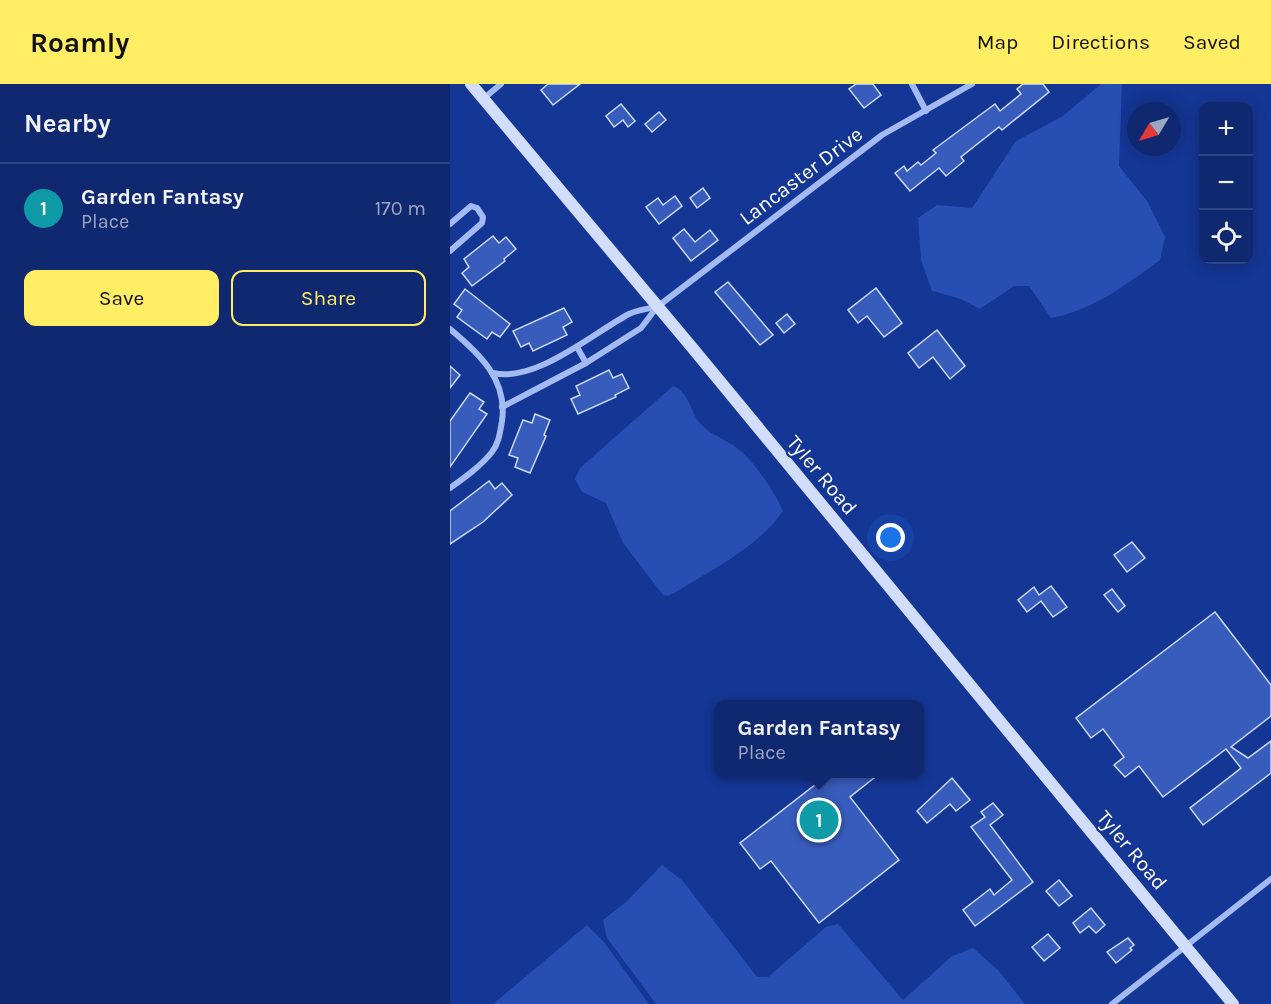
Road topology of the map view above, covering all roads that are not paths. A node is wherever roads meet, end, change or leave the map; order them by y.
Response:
1 (471, 84) edge
2 (501, 84) edge
3 (912, 84) edge
4 (972, 84) edge
5 (483, 99) junction
6 (926, 111) junction
7 (450, 224) edge
8 (450, 251) edge
9 (657, 307) junction
10 (450, 329) edge
11 (577, 347) junction
12 (586, 363) junction
13 (493, 373) junction
14 (502, 407) junction
15 (450, 488) edge
16 (1271, 879) edge
17 (1187, 946) junction
18 (1112, 1004) edge
19 (1233, 1004) edge

1 - 5 street, Tyler Road
2 - 5 street
3 - 6 street
4 - 6 street, Lancaster Drive
5 - 9 street, Tyler Road
6 - 9 street, Lancaster Drive
7 - 8 street
9 - 11 street
9 - 12 street
9 - 17 street, Tyler Road
10 - 13 street
11 - 12 street
11 - 13 street
12 - 14 street
13 - 14 street
14 - 15 street
16 - 17 street
17 - 18 street
17 - 19 street, Tyler Road

